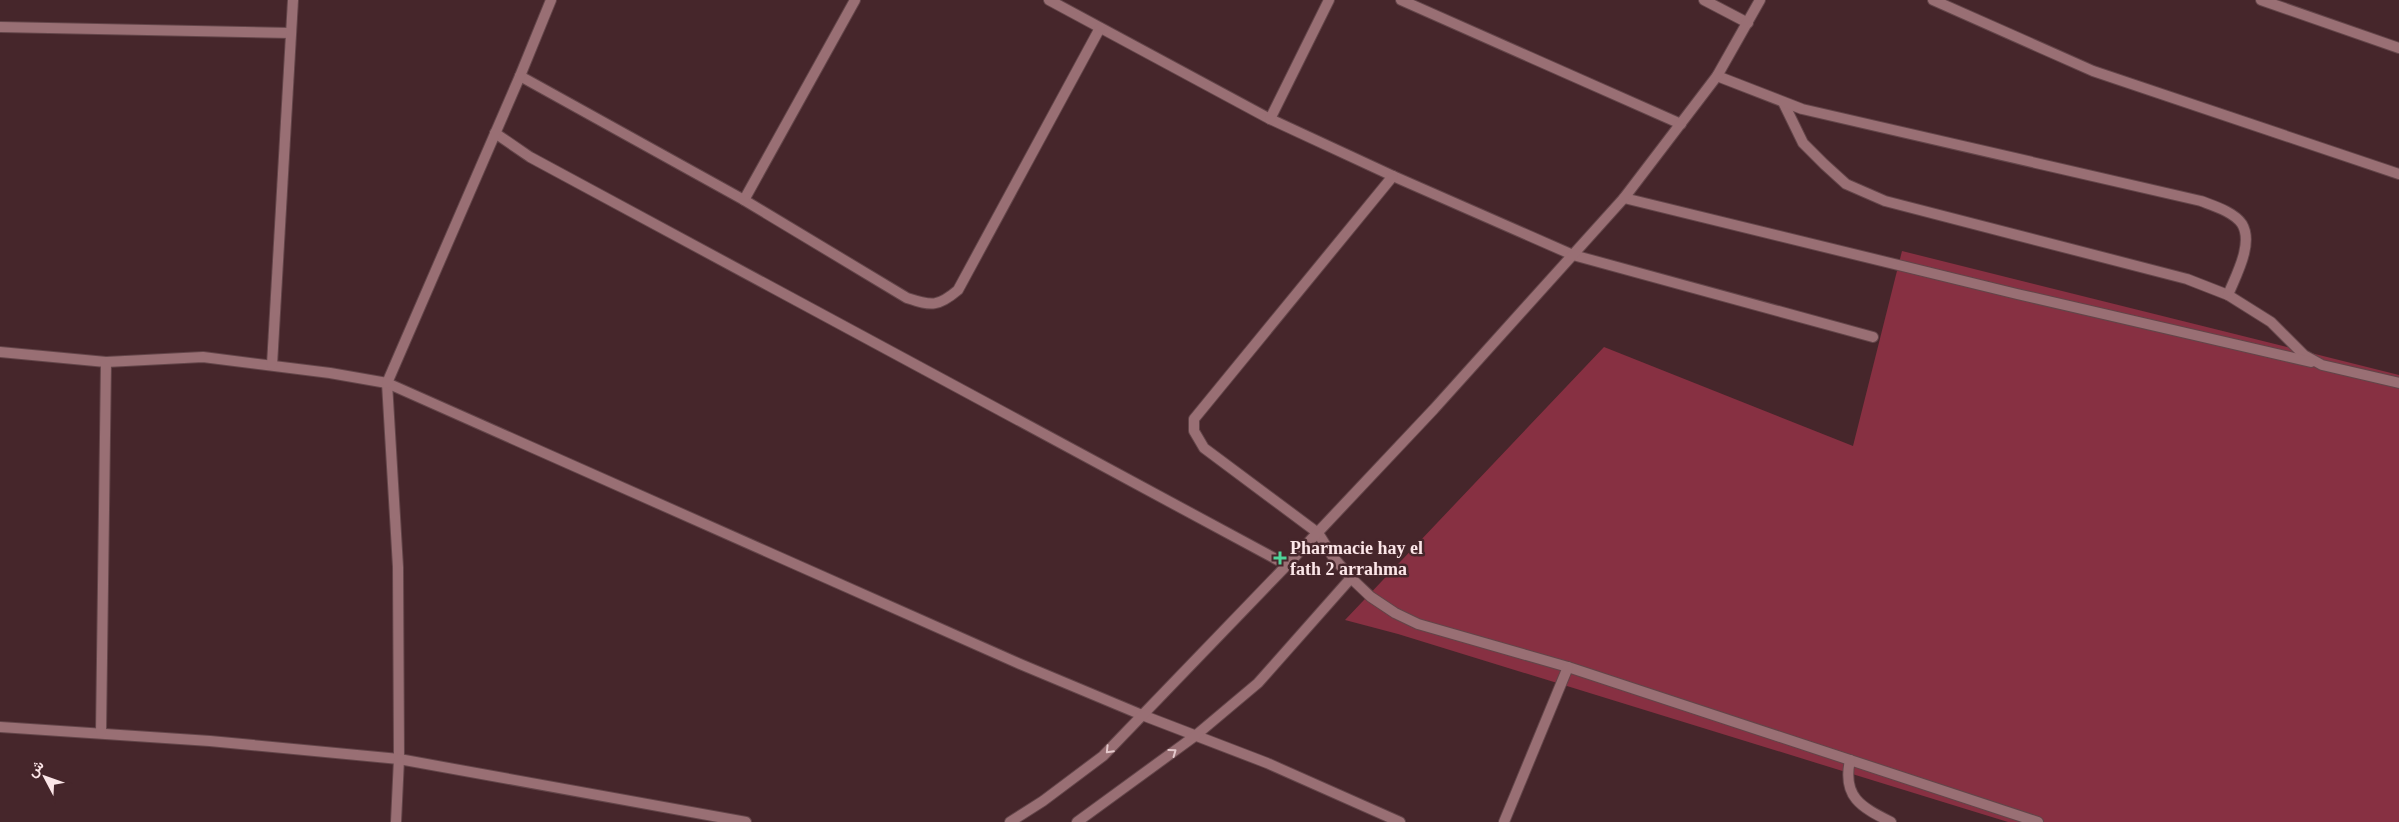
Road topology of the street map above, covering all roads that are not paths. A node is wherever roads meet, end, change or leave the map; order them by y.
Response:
1 (293, 0) edge
2 (551, 0) edge
3 (855, 0) edge
4 (1048, 0) edge
5 (1329, 0) edge
6 (1401, 0) edge
7 (1704, 0) edge
8 (1760, 0) edge
9 (1933, 0) edge
10 (2261, 0) edge
11 (1748, 23) junction
12 (0, 27) edge
13 (1100, 28) junction
14 (290, 33) junction
15 (2399, 48) edge
16 (520, 76) junction
17 (1717, 76) junction
18 (1784, 104) junction
19 (1270, 119) junction
20 (1681, 124) junction
21 (495, 133) junction
22 (2399, 174) edge
23 (1393, 176) junction
24 (1624, 198) junction
25 (744, 200) junction
26 (1574, 255) junction
27 (2228, 295) junction
28 (1874, 337) dead end
29 (0, 352) edge
30 (106, 362) junction
31 (272, 365) junction
32 (2322, 365) junction
33 (387, 383) junction
34 (2399, 383) edge
35 (1318, 533) junction
36 (1287, 565) junction
37 (1351, 578) junction
38 (1568, 667) junction
39 (1142, 715) junction
40 (0, 727) edge
41 (101, 733) junction
42 (1195, 736) junction
43 (399, 759) junction
44 (1850, 760) junction
45 (396, 822) edge
46 (746, 822) edge
47 (1010, 822) edge
48 (1077, 822) edge
49 (1400, 822) edge
50 (1504, 822) edge
51 (1891, 822) edge
52 (2038, 822) edge

1 - 14 street
2 - 16 street
3 - 25 street
4 - 13 street
5 - 19 street
6 - 20 street
7 - 11 street
8 - 11 street
9 - 22 street
10 - 15 street
11 - 17 street
12 - 14 street
13 - 19 street
13 - 25 street
14 - 31 street
16 - 21 street
16 - 25 street
17 - 18 street
17 - 20 street
18 - 27 street
18 - 27 street
19 - 23 street
20 - 24 street
21 - 33 street
21 - 36 street
23 - 26 street
23 - 35 street
24 - 26 street
24 - 32 street
26 - 28 street
26 - 35 street
27 - 32 street
29 - 30 street
30 - 31 street
30 - 41 street
31 - 33 street
32 - 34 street
33 - 39 street
33 - 43 street
35 - 36 street
35 - 37 street
36 - 39 street
37 - 38 street
37 - 42 street
38 - 44 street
38 - 50 street
39 - 42 street
39 -> 47 street
40 - 41 street
41 - 43 street
48 -> 42 street
42 - 49 street
43 - 45 street
43 - 46 street
44 - 51 street
44 - 52 street

